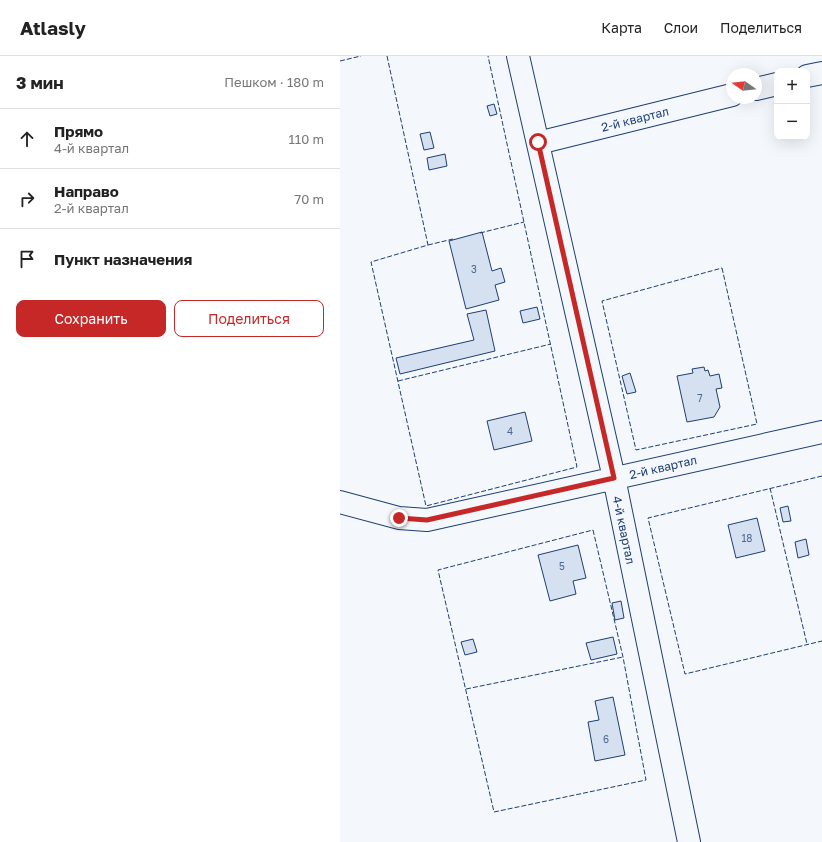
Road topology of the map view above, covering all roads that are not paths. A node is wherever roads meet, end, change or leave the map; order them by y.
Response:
1 (518, 56) edge
2 (822, 73) edge
3 (810, 75) edge
4 (774, 85) edge
5 (762, 88) edge
6 (726, 96) edge
7 (538, 142) junction
8 (822, 432) edge
9 (614, 478) junction
10 (340, 502) edge
11 (689, 842) edge

1 - 7 lane, 4-й квартал
2 - 3 lane
4 - 5 lane
6 - 7 lane, 2-й квартал
7 - 9 lane, 4-й квартал
8 - 9 lane, 2-й квартал
9 - 10 lane, 2-й квартал
9 - 11 lane, 4-й квартал

